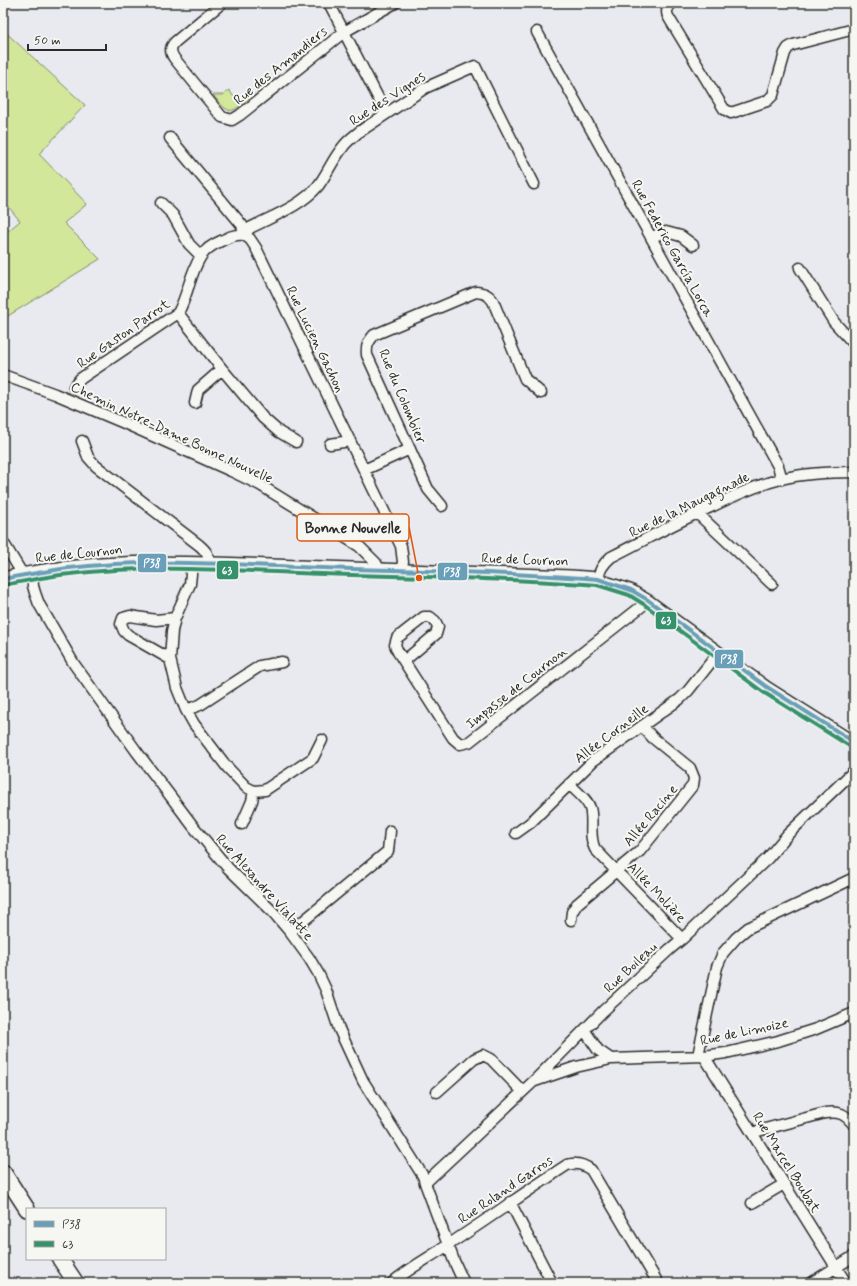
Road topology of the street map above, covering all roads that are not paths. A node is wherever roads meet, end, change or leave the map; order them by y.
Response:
1 (222, 3) edge
2 (328, 3) edge
3 (395, 3) edge
4 (672, 3) edge
5 (854, 29) edge
6 (344, 32) junction
7 (537, 32) dead end
8 (386, 113) junction
9 (170, 138) dead end
10 (534, 184) dead end
11 (161, 203) dead end
12 (244, 234) junction
13 (651, 237) junction
14 (693, 245) dead end
15 (201, 256) junction
16 (800, 268) dead end
17 (178, 313) junction
18 (854, 344) edge
19 (222, 369) junction
20 (3, 374) edge
21 (74, 387) dead end
22 (541, 394) dead end
23 (195, 403) dead end
24 (82, 441) dead end
25 (296, 442) dead end
26 (350, 442) junction
27 (330, 444) dead end
28 (410, 449) junction
29 (364, 470) junction
30 (854, 472) edge
31 (782, 479) junction
32 (442, 506) dead end
33 (697, 513) junction
34 (3, 542) edge
35 (192, 564) junction
36 (210, 564) junction
37 (378, 569) junction
38 (401, 571) junction
39 (28, 574) junction
40 (3, 579) edge
41 (598, 579) junction
42 (772, 584) dead end
43 (648, 600) junction
44 (175, 618) junction
45 (719, 652) junction
46 (170, 659) junction
47 (404, 661) junction
48 (282, 662) dead end
49 (186, 710) junction
50 (642, 726) junction
51 (322, 740) dead end
52 (854, 742) edge
53 (854, 771) edge
54 (569, 784) junction
55 (254, 791) junction
56 (242, 824) dead end
57 (390, 831) dead end
58 (516, 833) dead end
59 (617, 872) junction
60 (854, 878) edge
61 (571, 920) dead end
62 (290, 932) junction
63 (682, 939) junction
64 (854, 1013) edge
65 (585, 1031) junction
66 (567, 1049) junction
67 (702, 1056) junction
68 (611, 1059) junction
69 (576, 1067) junction
70 (534, 1081) junction
71 (522, 1091) junction
72 (437, 1092) dead end
73 (854, 1125) edge
74 (753, 1134) junction
75 (3, 1172) edge
76 (424, 1183) junction
77 (784, 1184) junction
78 (510, 1202) junction
79 (752, 1203) dead end
80 (26, 1208) edge
81 (448, 1245) junction
82 (854, 1256) edge
83 (61, 1260) edge
84 (836, 1267) junction
85 (76, 1283) edge
86 (392, 1283) edge
87 (464, 1283) edge
88 (552, 1283) edge
89 (658, 1283) edge
90 (811, 1283) edge
91 (846, 1283) edge

1 - 6 street, Rue des Amandiers
2 - 6 street
3 - 6 street
4 - 5 street
6 - 8 street
7 - 13 street, Rue Federico García Lorca
8 - 10 street, Rue des Vignes
8 - 12 street, Rue des Vignes
9 - 12 street, Rue Lucien Gachon
11 - 15 street
12 - 15 street, Rue Gaston Parrot
12 - 26 street, Rue Lucien Gachon
13 - 14 street
13 - 31 street, Rue Federico García Lorca
15 - 17 street, Rue Gaston Parrot
16 - 18 street
17 - 19 street
17 - 21 street, Rue Gaston Parrot
19 - 23 street
19 - 25 street
20 - 37 street, Chemin Notre-Dame Bonne Nouvelle
22 - 28 street, Rue du Colombier
24 - 36 street
26 - 27 street
26 - 29 street, Rue Lucien Gachon
28 - 29 street
28 - 32 street, Rue du Colombier
29 - 38 street, Rue Lucien Gachon
30 - 31 street, Rue de la Maugagnade
31 - 33 street, Rue de la Maugagnade
33 - 41 street, Rue de la Maugagnade
33 - 42 street
34 - 39 street
35 - 36 street, Rue de Cournon
35 - 39 street, Rue de Cournon
35 - 44 street
36 - 37 street, Rue de Cournon
37 - 38 street, Rue de Cournon
38 - 41 street, Rue de Cournon
39 - 40 street, Rue de Cournon
39 - 62 street, Rue Alexandre Vialatte
41 - 43 street, Rue de Cournon
43 - 45 street, Rue de Cournon
43 - 47 street, Impasse de Cournon
44 - 46 street
44 - 46 street
45 - 50 street, Allée Corneille
45 - 52 street, Rue de Cournon
46 - 49 street
47 - 47 street, Impasse de Cournon
48 - 49 street
49 - 55 street
50 - 54 street, Allée Corneille
50 - 59 street, Allée Racine
51 - 55 street
53 - 63 street, Rue Boileau
54 - 58 street, Allée Corneille
54 - 59 street, Allée Molière
55 - 56 street
57 - 62 street
59 - 61 street, Allée Racine
59 - 63 street, Allée Molière
60 - 67 street
62 - 76 street, Rue Alexandre Vialatte
63 - 65 street, Rue Boileau
64 - 67 street, Rue de Limoize
65 - 66 street, Rue Boileau
65 - 68 street
66 - 69 street
66 - 70 street, Rue Boileau
67 - 68 street, Rue de Limoize
67 - 74 street, Rue Marcel Boubat
68 - 69 street, Rue de Limoize
69 - 70 street, Rue de Limoize
70 - 71 street, Rue Boileau
71 - 72 street
71 - 76 street, Rue Boileau
73 - 74 street
74 - 77 street, Rue Marcel Boubat
75 - 80 main road
76 - 81 street, Rue Alexandre Vialatte
77 - 79 street
77 - 84 street, Rue Marcel Boubat
78 - 81 street, Rue Roland Garros
78 - 88 street
78 - 89 street, Rue Roland Garros
81 - 86 street, Rue Roland Garros
81 - 87 street, Rue Alexandre Vialatte
82 - 84 street
83 - 85 main road
84 - 90 street
84 - 91 street, Rue Marcel Boubat

